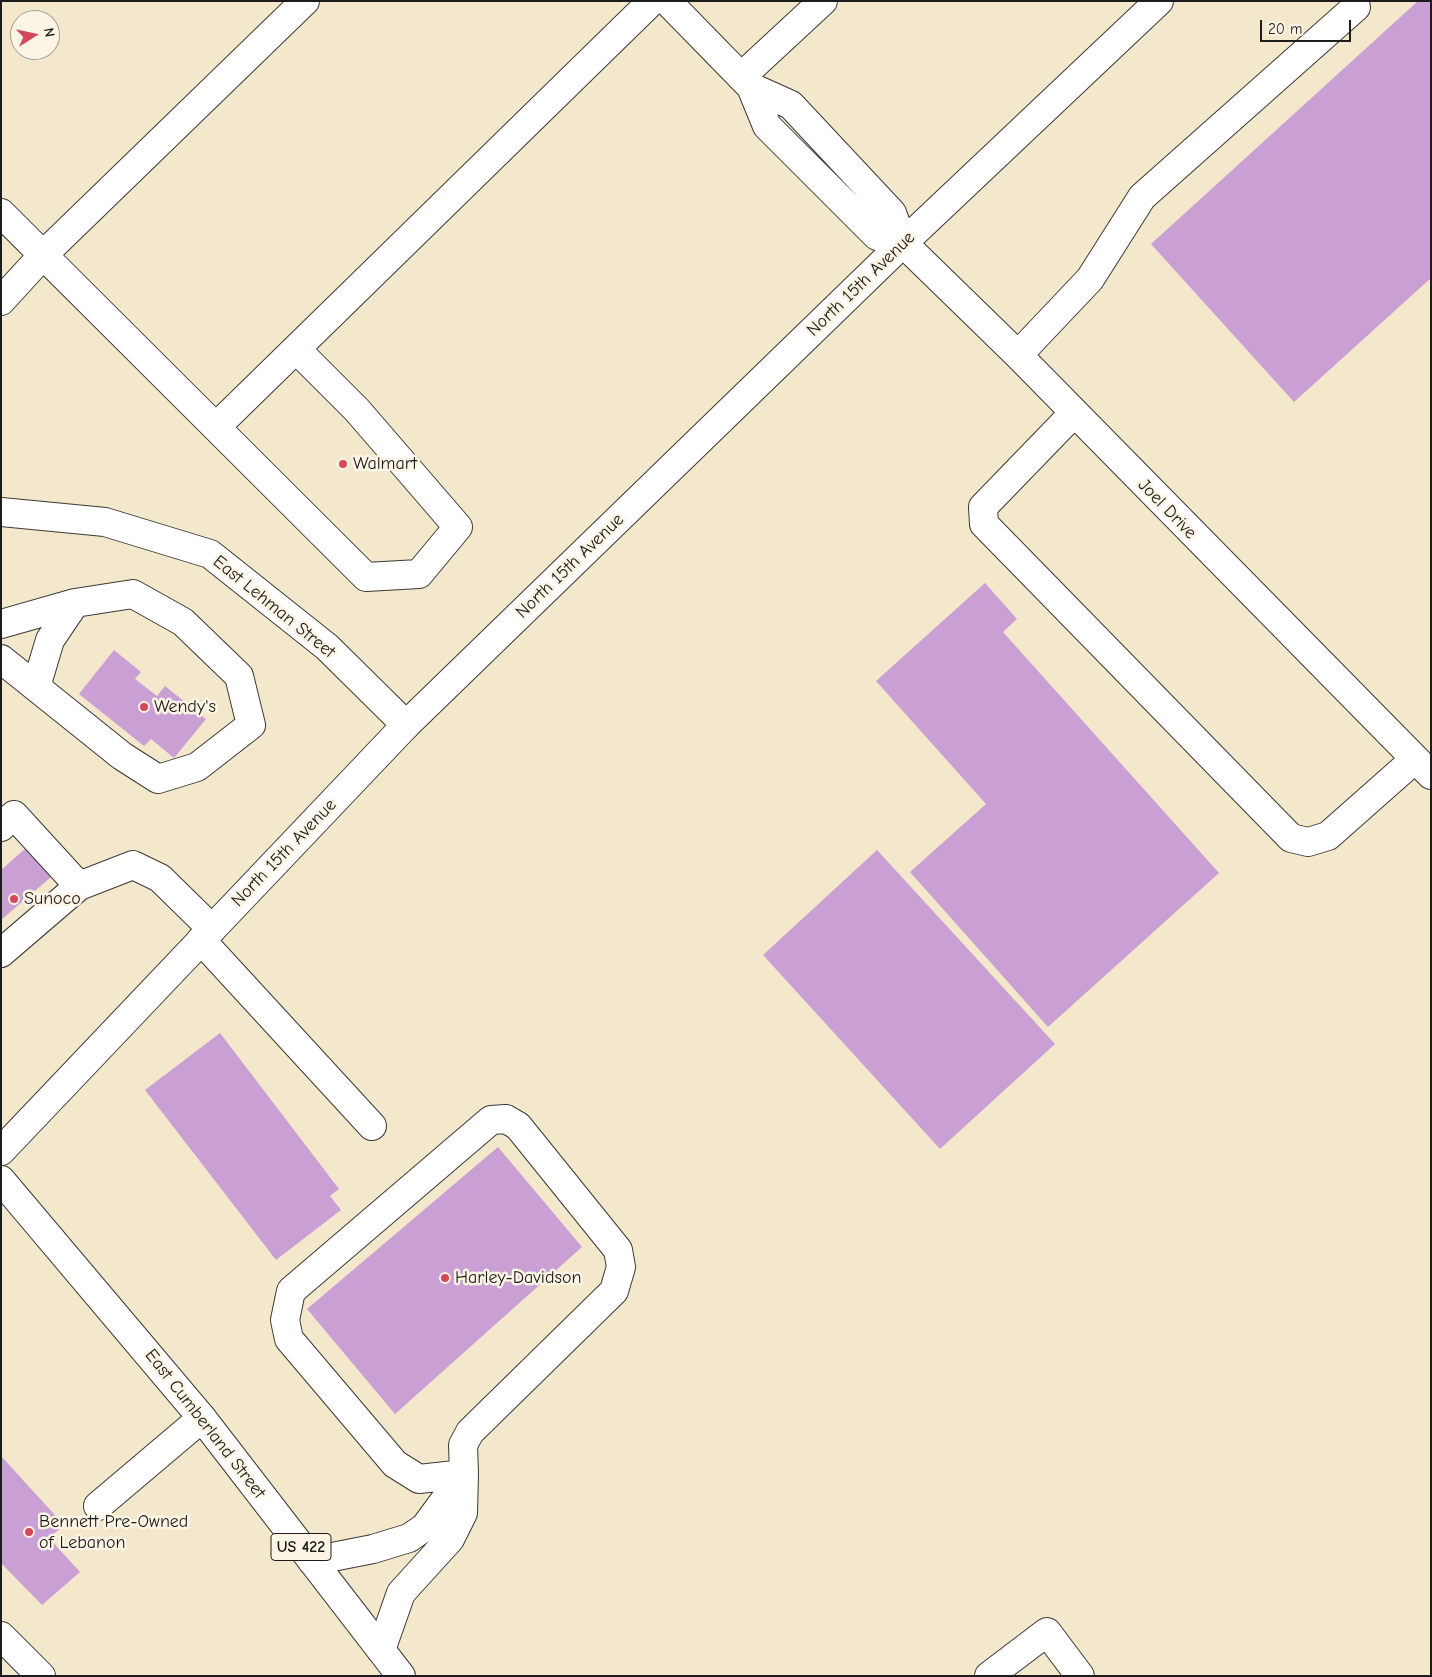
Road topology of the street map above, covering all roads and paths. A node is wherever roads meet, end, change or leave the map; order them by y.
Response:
1 (305, 1) edge
2 (652, 1) edge
3 (668, 1) edge
4 (823, 1) edge
5 (1159, 1) edge
6 (1356, 7) dead end
7 (746, 82) junction
8 (1, 213) edge
9 (903, 243) junction
10 (43, 255) junction
11 (1, 301) edge
12 (296, 349) junction
13 (1018, 355) junction
14 (1074, 413) junction
15 (216, 427) junction
16 (1, 512) edge
17 (75, 603) junction
18 (1, 624) edge
19 (1, 659) edge
20 (36, 687) junction
21 (406, 724) junction
22 (1423, 767) edge
23 (6, 815) edge
24 (79, 886) junction
25 (207, 934) junction
26 (1, 953) edge
27 (372, 1126) dead end
28 (1, 1151) edge
29 (1, 1180) edge
30 (202, 1418) junction
31 (464, 1474) junction
32 (98, 1506) dead end
33 (312, 1561) junction
34 (1, 1636) edge
35 (381, 1650) junction
36 (41, 1676) edge
37 (401, 1676) edge
38 (990, 1676) edge
39 (1080, 1676) edge

1 - 10 main road
2 - 12 main road
3 - 7 main road
4 - 7 main road
5 - 9 main road, North 15th Avenue
6 - 13 main road
7 - 9 main road
8 - 10 main road
9 - 13 main road, Joel Drive
9 - 21 main road, North 15th Avenue
10 - 11 main road
10 - 15 main road
12 - 15 main road
12 - 15 main road
13 - 14 main road, Joel Drive
14 - 22 main road, Joel Drive
14 - 22 main road
16 - 21 main road, East Lehman Street
17 - 18 main road
17 - 20 main road
17 - 20 main road
19 - 20 main road
21 - 25 main road, North 15th Avenue
23 - 24 main road
24 - 25 main road
24 - 26 main road
25 - 27 main road
25 - 28 main road, North 15th Avenue
29 - 30 main road, East Cumberland Street / US 422
30 - 32 main road
30 - 33 main road, East Cumberland Street / US 422
31 - 31 main road
31 - 33 main road
31 - 35 main road
33 - 35 main road, East Cumberland Street / US 422
34 - 36 main road
35 - 37 main road, East Cumberland Street / US 422
38 - 39 main road

